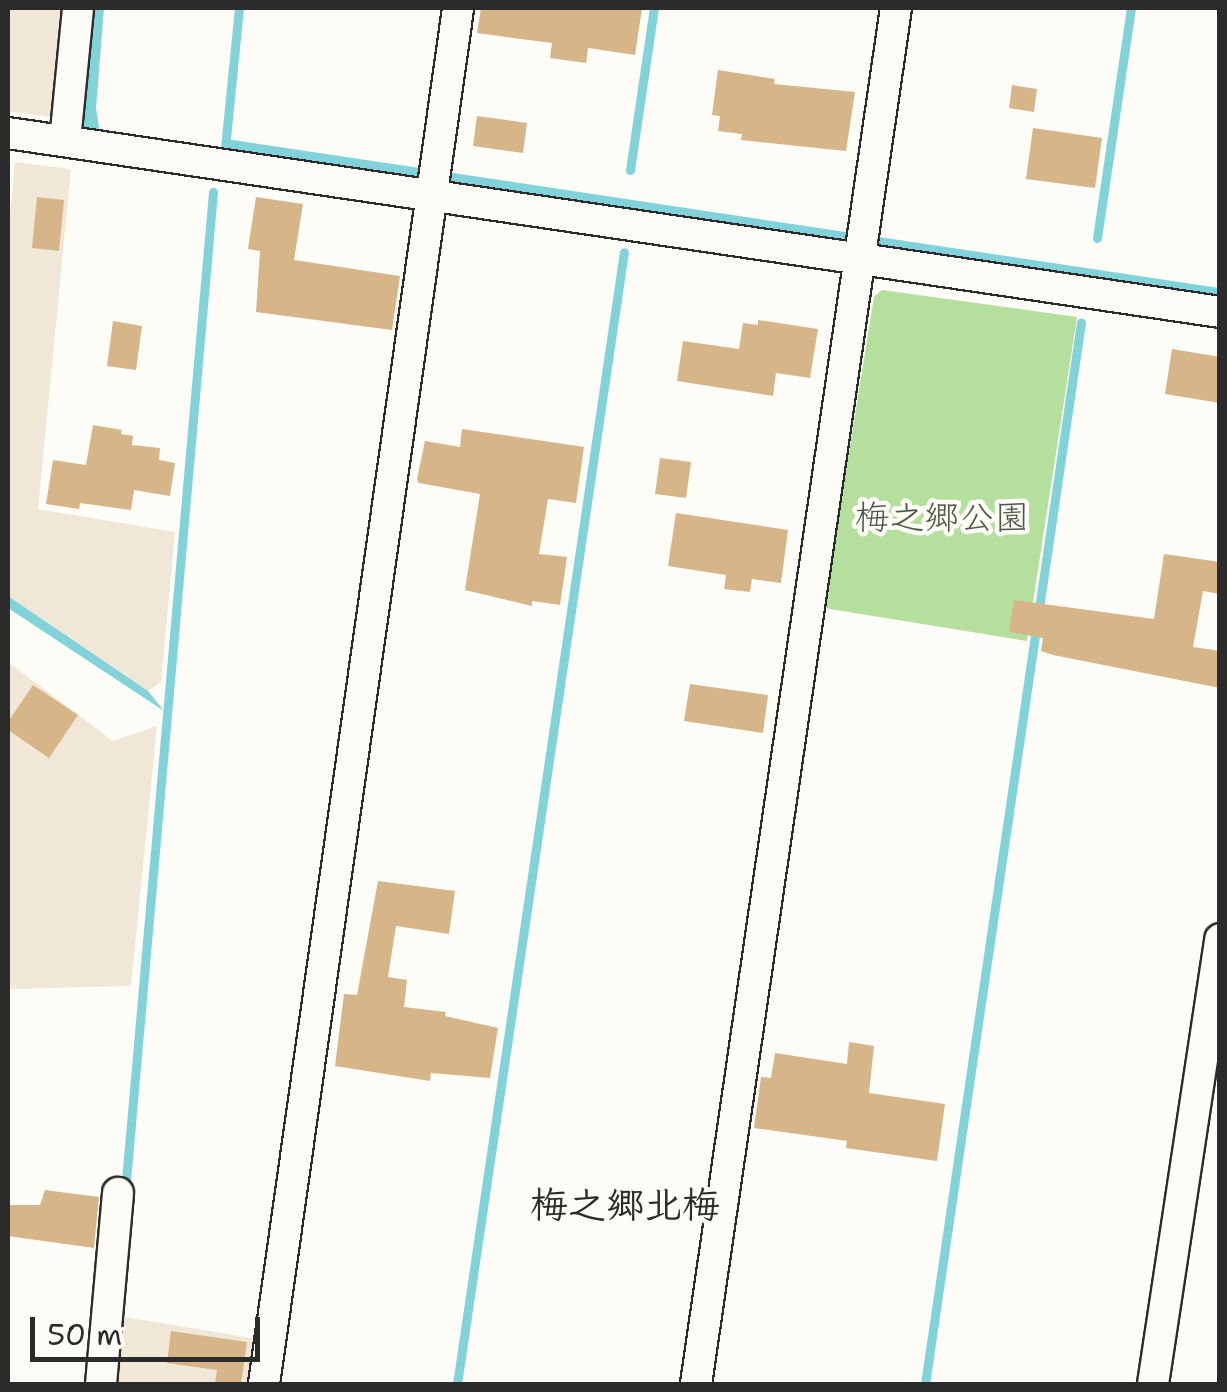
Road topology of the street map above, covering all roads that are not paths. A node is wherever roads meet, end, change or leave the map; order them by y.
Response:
1 (78, 8) edge
2 (458, 8) edge
3 (896, 8) edge
4 (8, 134) edge
5 (65, 142) junction
6 (435, 182) junction
7 (858, 246) junction
8 (1220, 312) edge
9 (1220, 939) edge
10 (118, 1192) dead end
11 (101, 1384) edge
12 (264, 1384) edge
13 (696, 1384) edge
14 (1153, 1384) edge

1 - 5 street
2 - 6 street
3 - 7 street
4 - 5 street
5 - 6 street
6 - 7 street
6 - 12 street
7 - 8 street
7 - 13 street
9 - 14 street
10 - 11 street

